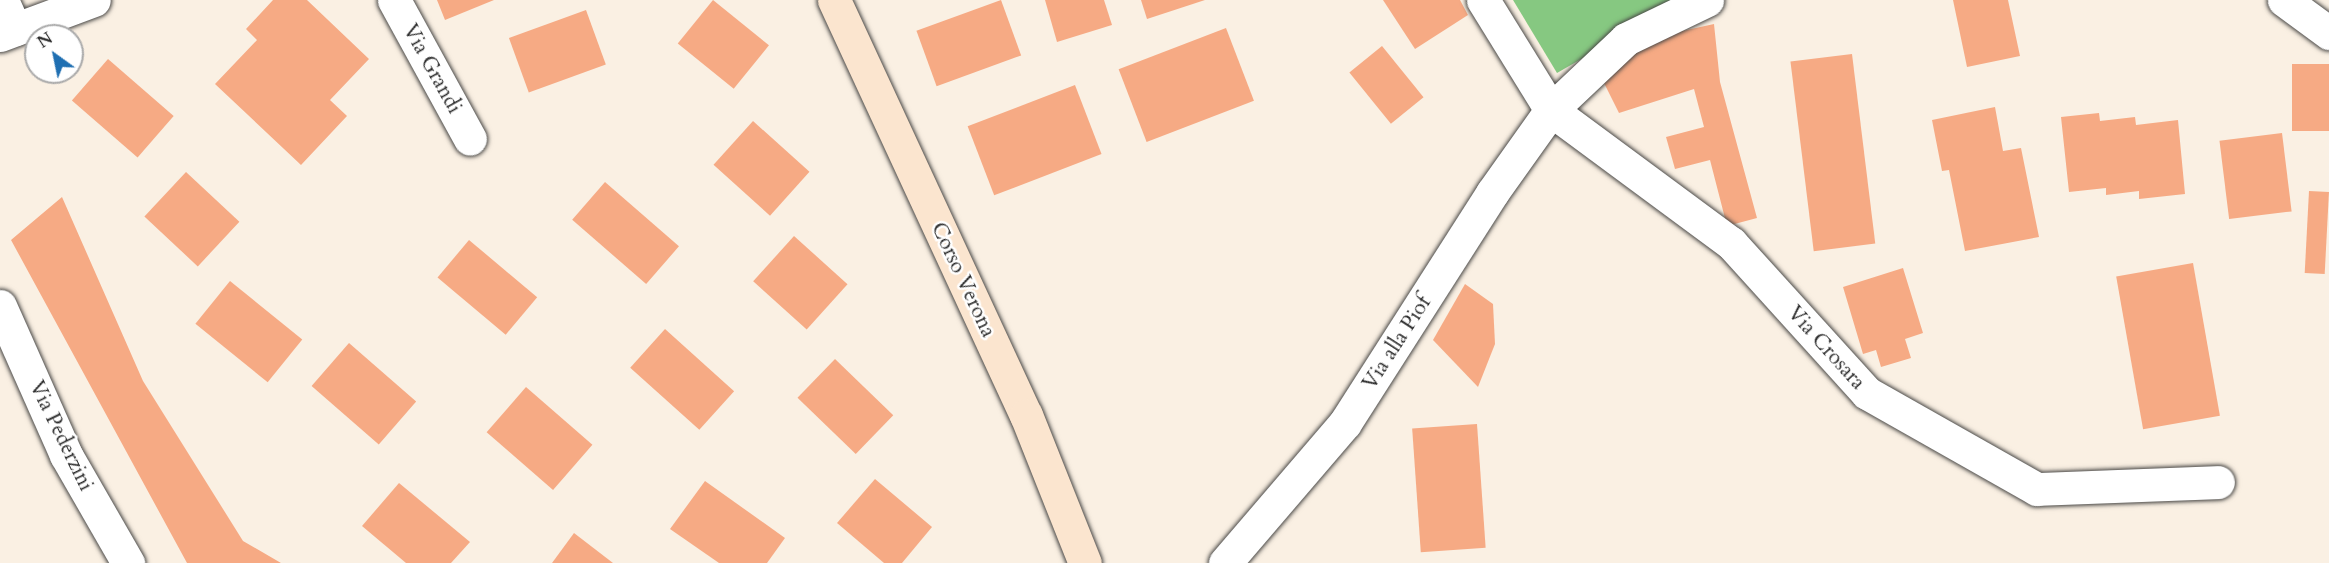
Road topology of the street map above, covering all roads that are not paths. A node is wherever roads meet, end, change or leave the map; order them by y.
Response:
1 (2, 0) edge
2 (94, 0) edge
3 (394, 0) edge
4 (834, 0) edge
5 (1483, 0) edge
6 (1707, 0) edge
7 (2284, 0) edge
8 (8, 32) edge
9 (2329, 33) edge
10 (1551, 110) junction
11 (470, 139) dead end
12 (0, 306) edge
13 (2218, 482) dead end
14 (128, 563) edge
15 (1084, 563) edge
16 (1225, 563) edge

1 - 8 street
2 - 8 street
3 - 11 street, Via Grandi
4 - 15 main road, Corso Verona
5 - 10 street
6 - 10 street, Via alla Piof
7 - 9 street
10 - 13 street, Via Crosara
10 - 16 street, Via alla Piof
12 - 14 street, Via Pederzini

